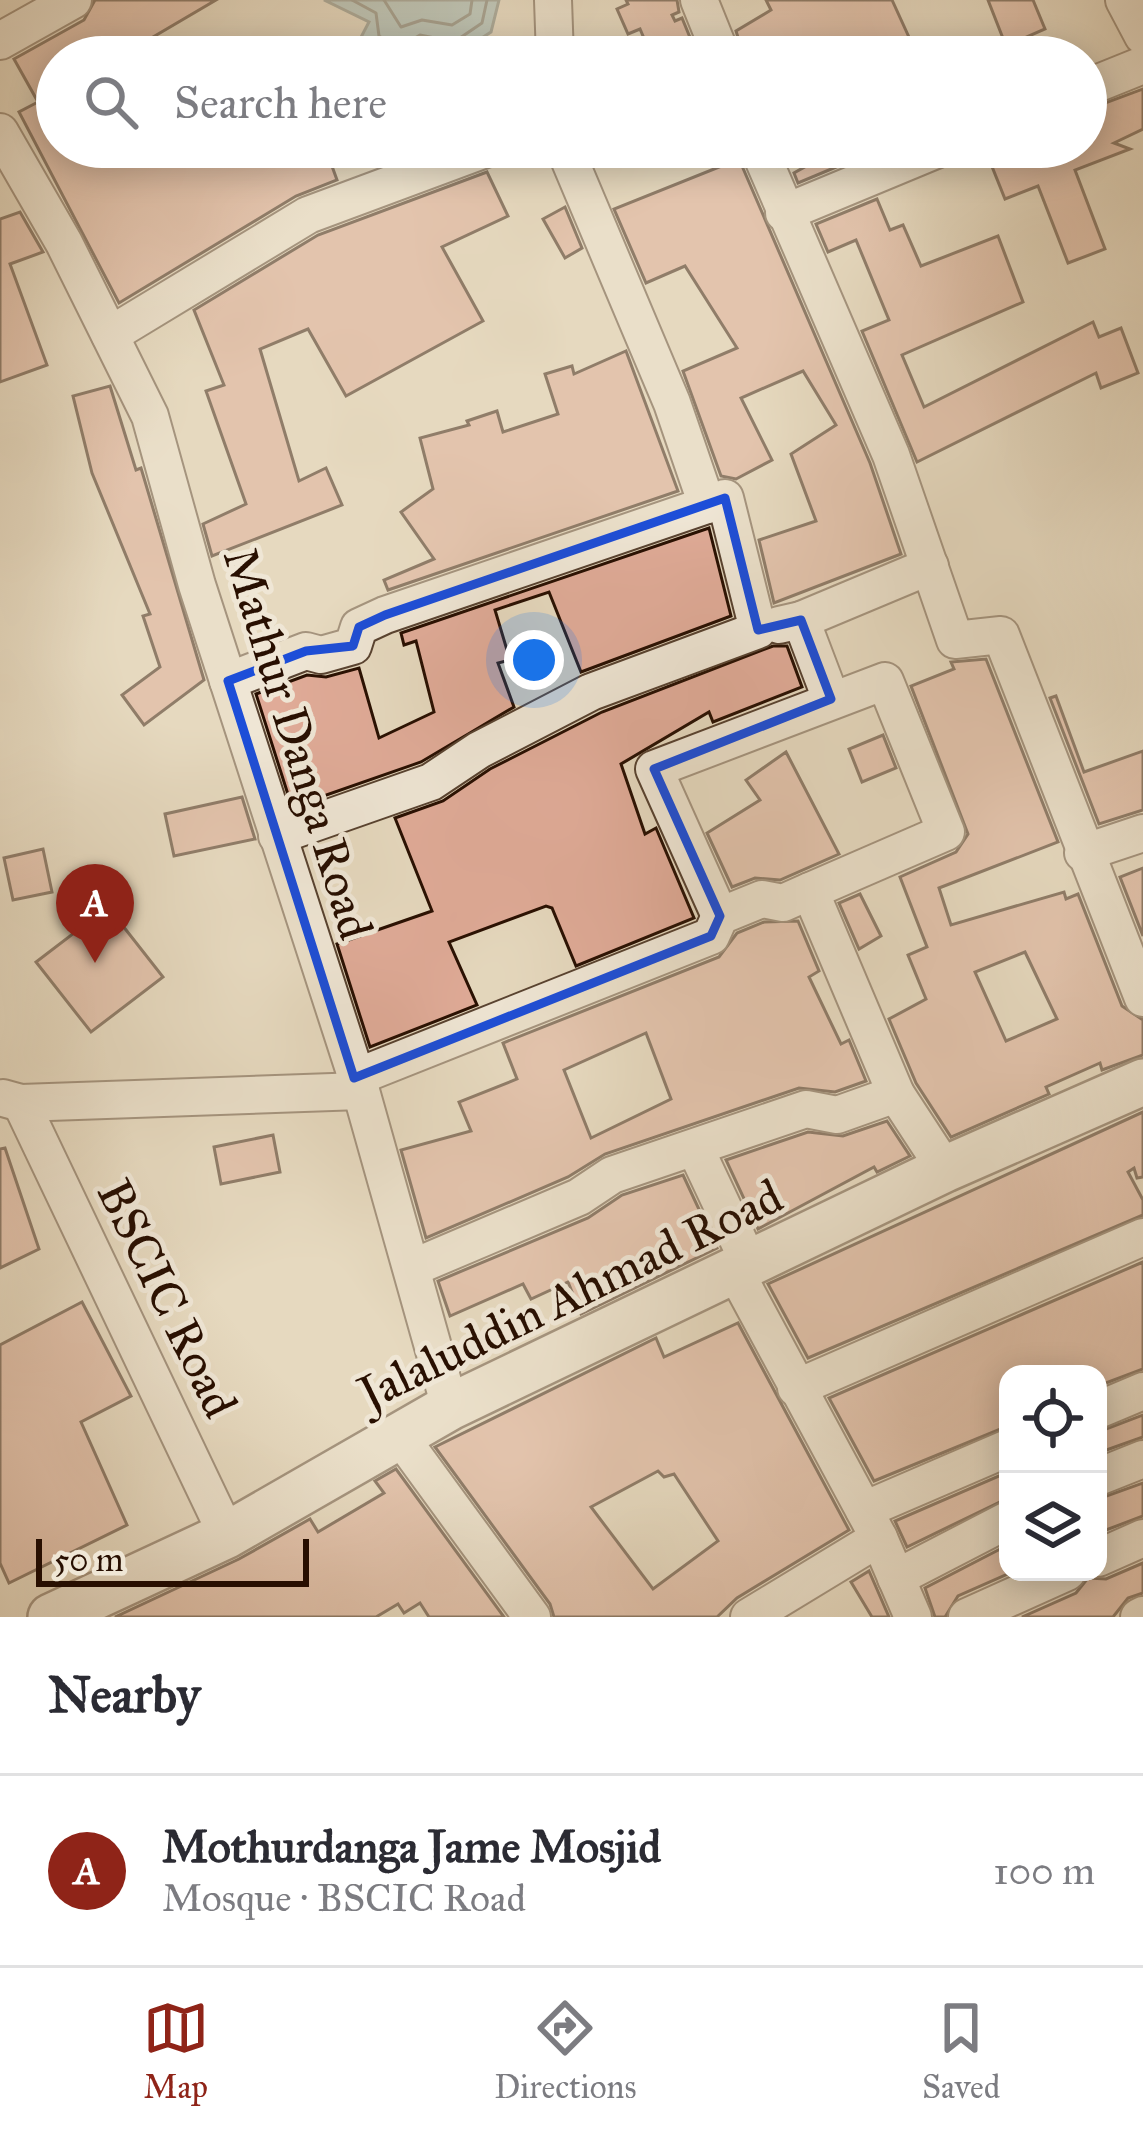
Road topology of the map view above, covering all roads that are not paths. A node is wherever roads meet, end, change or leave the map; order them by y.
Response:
1 (73, 0) edge
2 (553, 0) edge
3 (699, 0) edge
4 (1124, 0) edge
5 (554, 36) edge
6 (714, 36) edge
7 (1143, 36) edge
8 (0, 40) edge
9 (1143, 64) edge
10 (1107, 79) edge
11 (0, 132) edge
12 (434, 168) edge
13 (573, 168) edge
14 (766, 168) edge
15 (893, 168) edge
16 (784, 214) junction
17 (110, 335) junction
18 (707, 505) junction
19 (930, 566) junction
20 (801, 620) junction
21 (758, 630) junction
22 (228, 681) junction
23 (830, 699) junction
24 (1143, 833) edge
25 (278, 836) junction
26 (1083, 853) junction
27 (810, 891) junction
28 (720, 916) junction
29 (1143, 998) edge
30 (1143, 1082) edge
31 (358, 1084) junction
32 (896, 1094) junction
33 (11, 1100) edge
34 (696, 1150) junction
35 (945, 1169) junction
36 (1143, 1237) edge
37 (412, 1268) junction
38 (743, 1268) junction
39 (796, 1388) junction
40 (1143, 1391) edge
41 (1107, 1406) edge
42 (450, 1407) junction
43 (399, 1435) junction
44 (999, 1453) edge
45 (1143, 1459) edge
46 (1107, 1474) edge
47 (872, 1524) junction
48 (999, 1525) edge
49 (227, 1534) junction
50 (1143, 1538) edge
51 (1107, 1554) edge
52 (896, 1578) junction
53 (1047, 1581) edge
54 (51, 1617) edge
55 (532, 1617) edge
56 (749, 1617) edge
57 (914, 1617) edge
58 (967, 1617) edge

1 - 8 street
2 - 5 street
3 - 6 street
4 - 7 street
9 - 10 street
11 - 17 street, Mathur Danga Road
12 - 17 street
13 - 18 street
14 - 16 street
15 - 16 street
16 - 19 street
17 - 22 street, Mathur Danga Road
18 - 21 street
18 - 22 street
19 - 20 street
19 - 26 street
20 - 21 street
20 - 23 street
21 - 25 street
22 - 25 street, Mathur Danga Road
23 - 27 street
23 - 28 street
24 - 26 street
25 - 31 street, Mathur Danga Road
26 - 29 street
27 - 28 street
27 - 32 street
28 - 31 street, BSCIC Road
30 - 35 street, Jalaluddin Ahmad Road
31 - 33 street, BSCIC Road
31 - 37 street, Mathur Danga Road
32 - 34 street
32 - 35 street
33 - 49 street, BSCIC Road
34 - 37 street
34 - 38 street
35 - 38 street, Jalaluddin Ahmad Road
36 - 39 street
37 - 42 street, Mathur Danga Road
38 - 39 street
38 - 42 street, Jalaluddin Ahmad Road
39 - 47 street
40 - 41 street
42 - 43 street, Jalaluddin Ahmad Road
43 - 49 street, Jalaluddin Ahmad Road
43 - 55 street
44 - 47 street
45 - 46 street
47 - 52 street
47 - 56 street
48 - 52 street
49 - 54 street, Jalaluddin Ahmad Road
50 - 51 street
52 - 57 street
53 - 58 street

